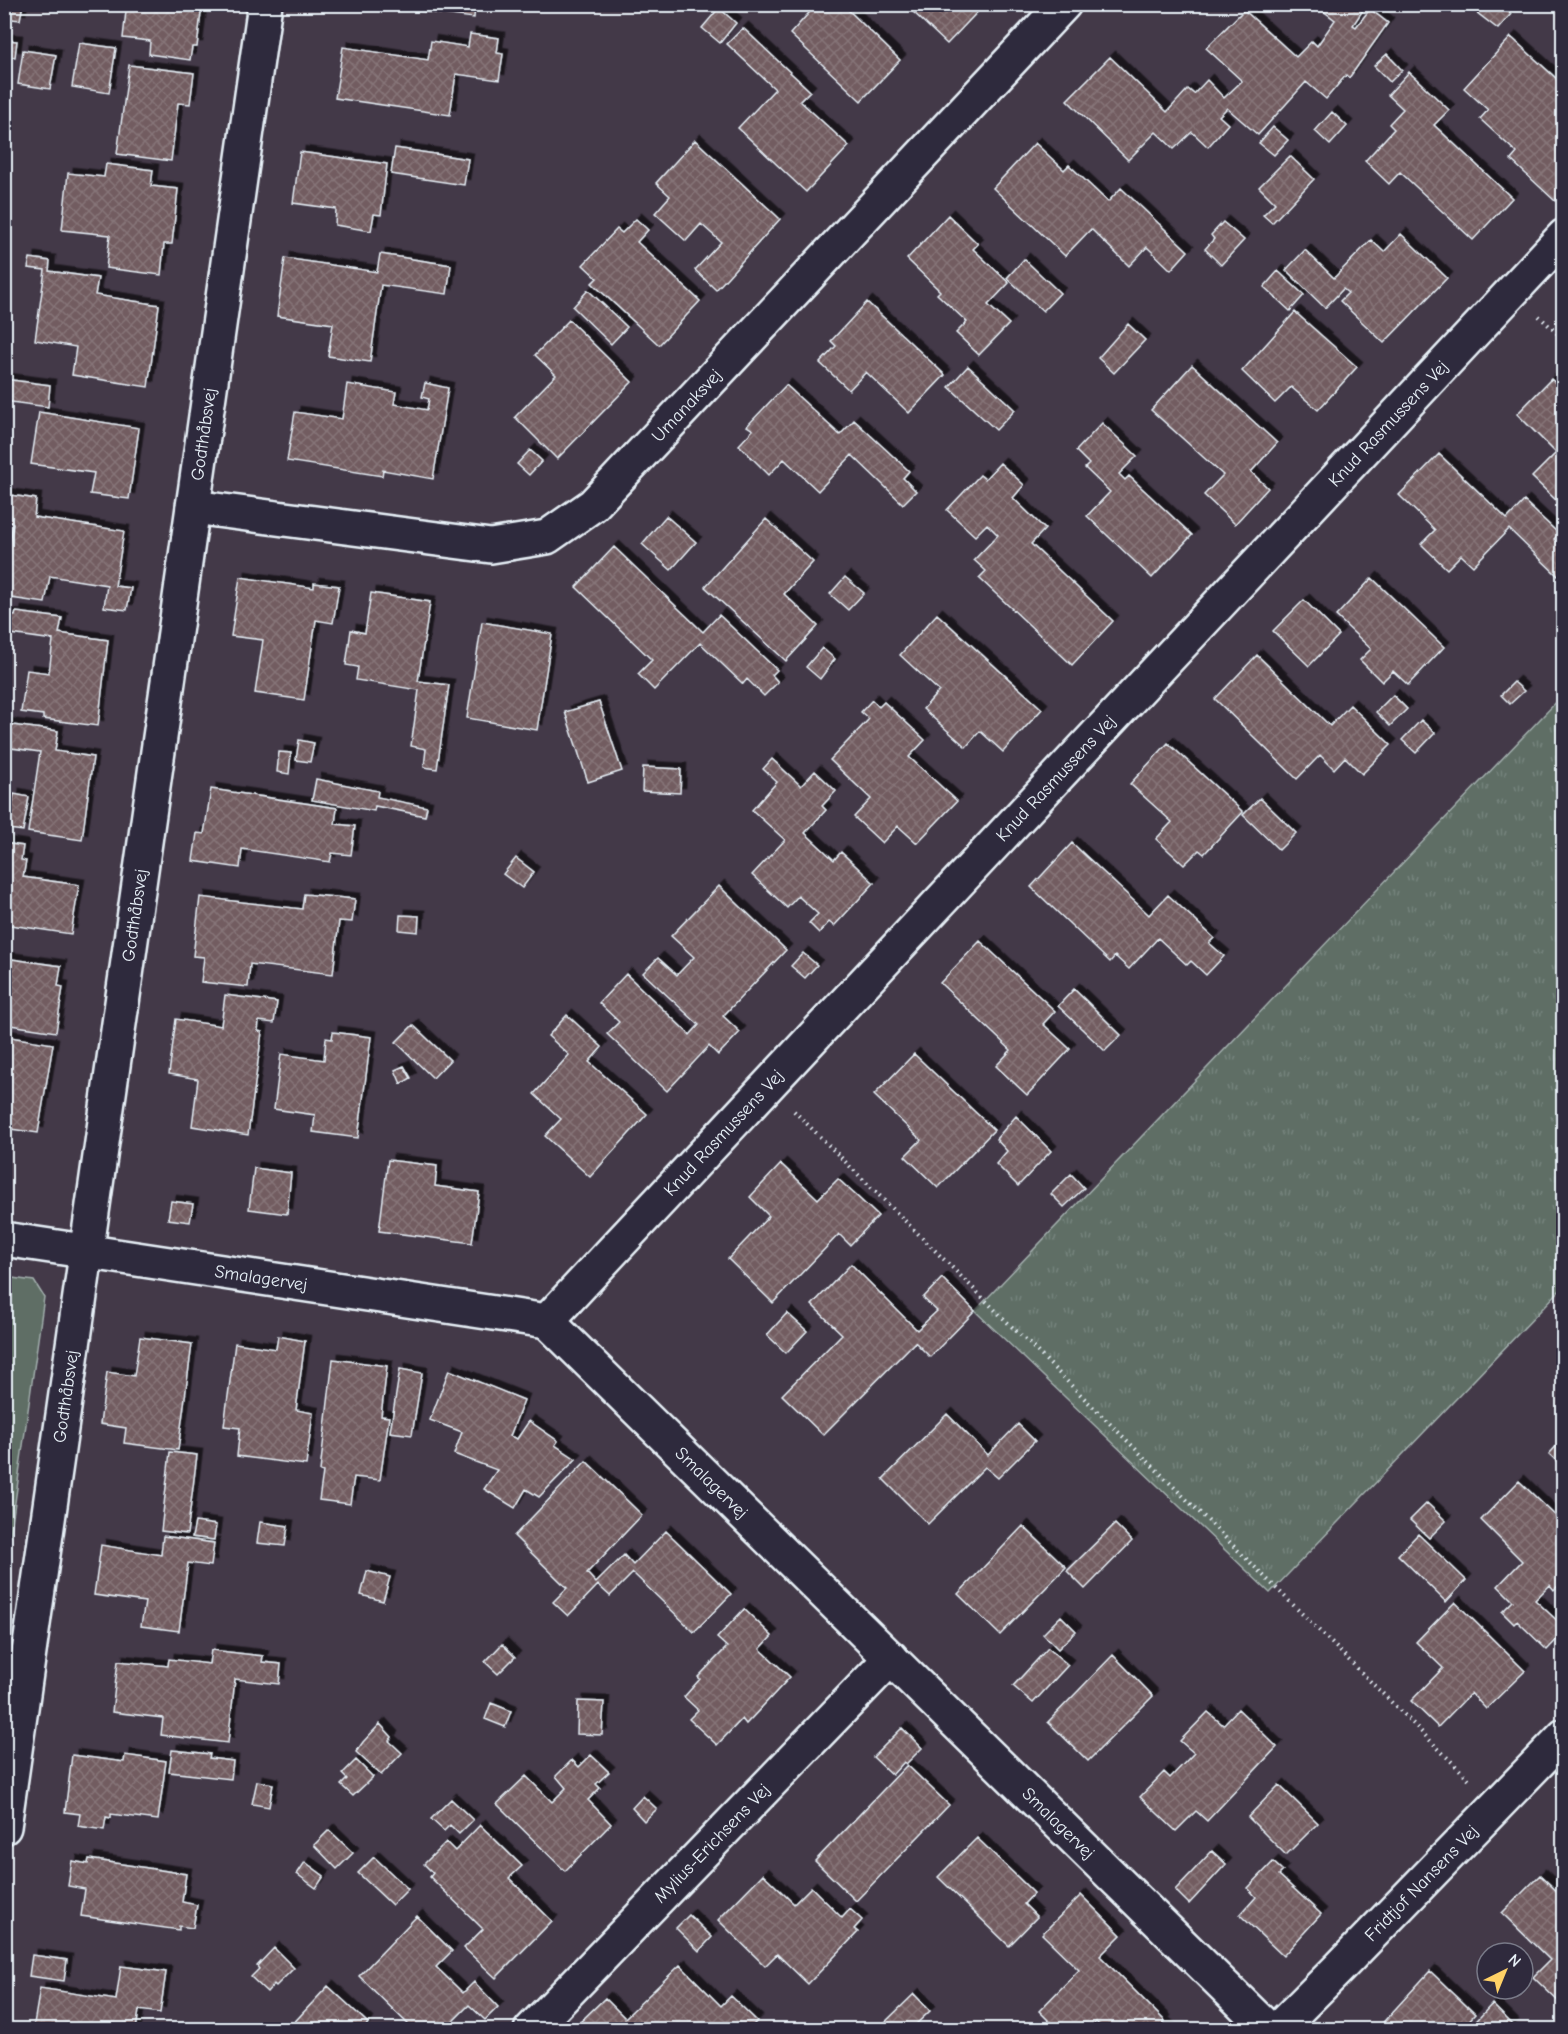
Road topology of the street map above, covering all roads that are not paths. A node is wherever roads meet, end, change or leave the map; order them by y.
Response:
1 (265, 4) edge
2 (1064, 4) edge
3 (1563, 236) edge
4 (193, 507) junction
5 (4, 1239) edge
6 (87, 1251) junction
7 (547, 1321) junction
8 (891, 1658) junction
9 (1563, 1736) edge
10 (4, 1827) edge
11 (531, 2030) edge
12 (1269, 2030) edge
13 (1277, 2030) edge

1 - 4 street, Godthåbsvej
2 - 4 street, Umanaksvej
3 - 7 street, Knud Rasmussens Vej
4 - 6 street, Godthåbsvej
5 - 6 street, Smalagervej
6 - 7 street, Smalagervej
6 - 10 street, Godthåbsvej
7 - 8 street, Smalagervej
8 - 11 street, Mylius-Erichsens Vej
8 - 12 street, Smalagervej
9 - 13 street, Fridtjof Nansens Vej

